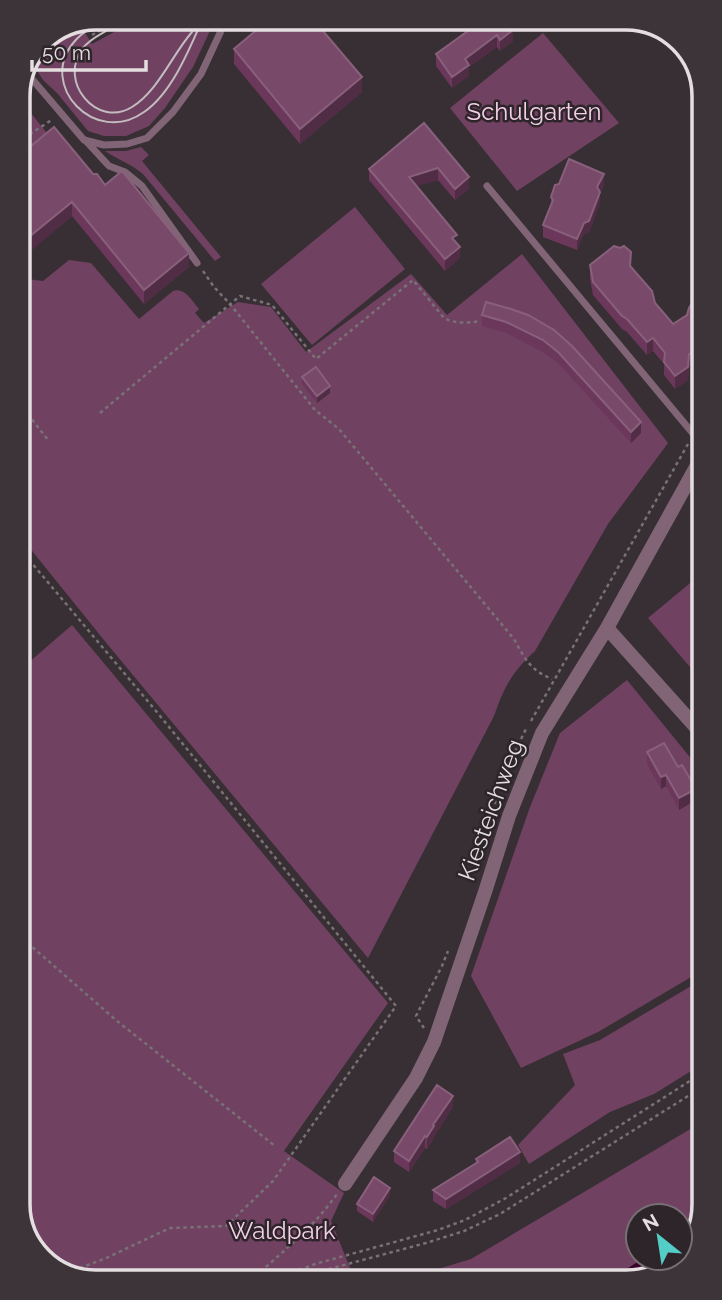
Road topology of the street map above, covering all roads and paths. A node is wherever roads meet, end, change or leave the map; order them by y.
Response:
1 (221, 30) edge
2 (98, 31) edge
3 (92, 35) dead end
4 (32, 79) edge
5 (62, 114) junction
6 (30, 134) edge
7 (84, 140) junction
8 (487, 186) dead end
9 (197, 263) joint
10 (230, 304) junction
11 (480, 321) edge
12 (100, 413) dead end
13 (30, 417) edge
14 (692, 432) edge
15 (49, 441) dead end
16 (692, 474) edge
17 (30, 561) edge
18 (607, 628) junction
19 (572, 685) junction
20 (692, 723) edge
21 (30, 946) edge
22 (692, 1080) edge
23 (692, 1094) edge
24 (275, 1146) dead end
25 (345, 1184) joint
26 (79, 1268) edge
27 (262, 1270) edge
28 (299, 1270) edge
29 (325, 1270) edge

1 - 7 lane
2 - 3 path
4 - 5 lane
5 - 6 path
5 - 7 lane
7 - 9 lane
8 - 14 lane
9 - 10 path
10 - 11 path
10 - 12 path
10 - 19 path
13 - 15 path
16 - 18 street, Kiesteichweg
17 - 26 path
18 - 19 street, Kiesteichweg
18 - 20 street
19 - 25 street, Kiesteichweg
21 - 24 path
22 - 28 path
23 - 29 path
25 - 27 path

